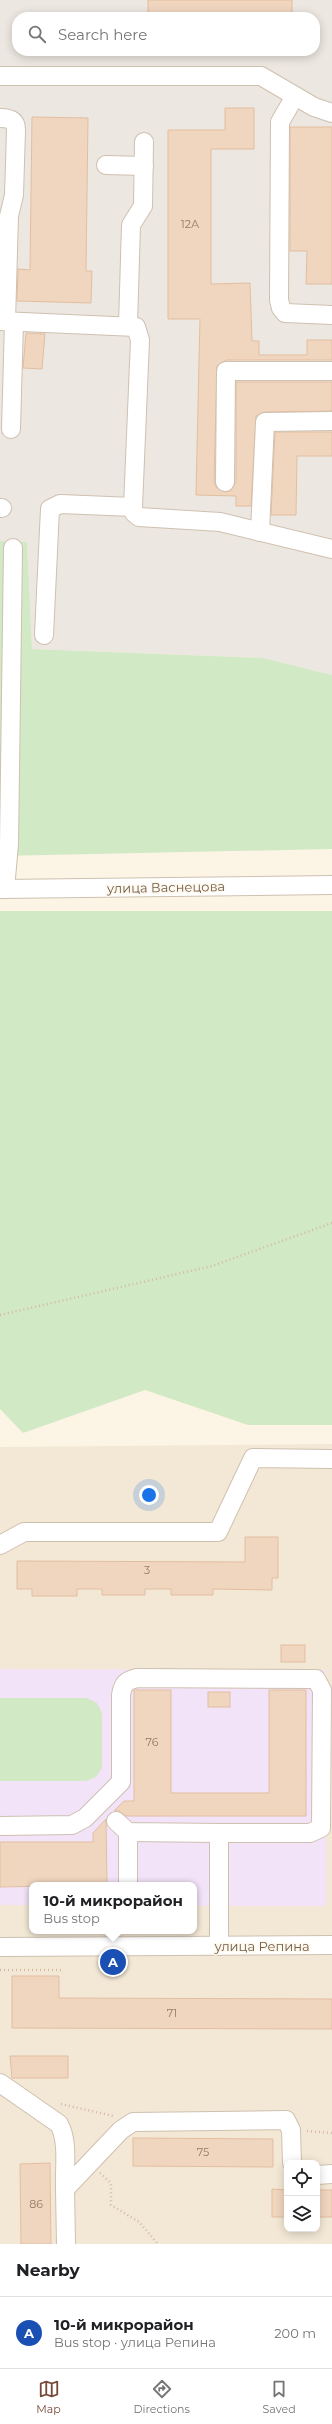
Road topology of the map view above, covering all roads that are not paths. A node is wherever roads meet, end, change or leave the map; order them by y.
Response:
1 (0, 76) edge
2 (295, 96) junction
3 (332, 113) edge
4 (0, 118) edge
5 (144, 142) dead end
6 (106, 165) dead end
7 (144, 166) junction
8 (4, 214) edge
9 (4, 260) edge
10 (332, 315) edge
11 (6, 321) edge
12 (128, 325) junction
13 (332, 371) edge
14 (332, 421) edge
15 (11, 429) dead end
16 (225, 482) dead end
17 (133, 508) junction
18 (260, 532) junction
19 (13, 548) dead end
20 (332, 549) edge
21 (44, 635) dead end
22 (332, 885) edge
23 (2, 889) edge
24 (332, 1459) edge
25 (0, 1545) edge
26 (113, 1818) junction
27 (0, 1826) edge
28 (219, 1833) junction
29 (128, 1882) dead end
30 (332, 1945) edge
31 (219, 1946) junction
32 (0, 1947) edge
33 (0, 2083) edge
34 (292, 2160) edge
35 (332, 2174) edge
36 (320, 2175) edge
37 (65, 2189) junction
38 (66, 2244) edge

1 - 2 street
2 - 3 street
2 - 10 street
4 - 8 street
5 - 7 street
6 - 7 street
7 - 12 street
8 - 9 street
9 - 11 street
11 - 12 street
11 - 15 street
12 - 17 street
13 - 16 street
14 - 18 street
17 - 18 street
17 - 21 street
18 - 20 street
19 - 23 street
22 - 23 street, улица Васнецова
24 - 25 street
26 - 27 street
26 - 28 street
26 - 28 street
26 - 29 street
28 - 31 street
30 - 31 street, улица Репина
31 - 32 street, улица Репина
33 - 37 street
34 - 37 street
35 - 36 street
37 - 38 street

